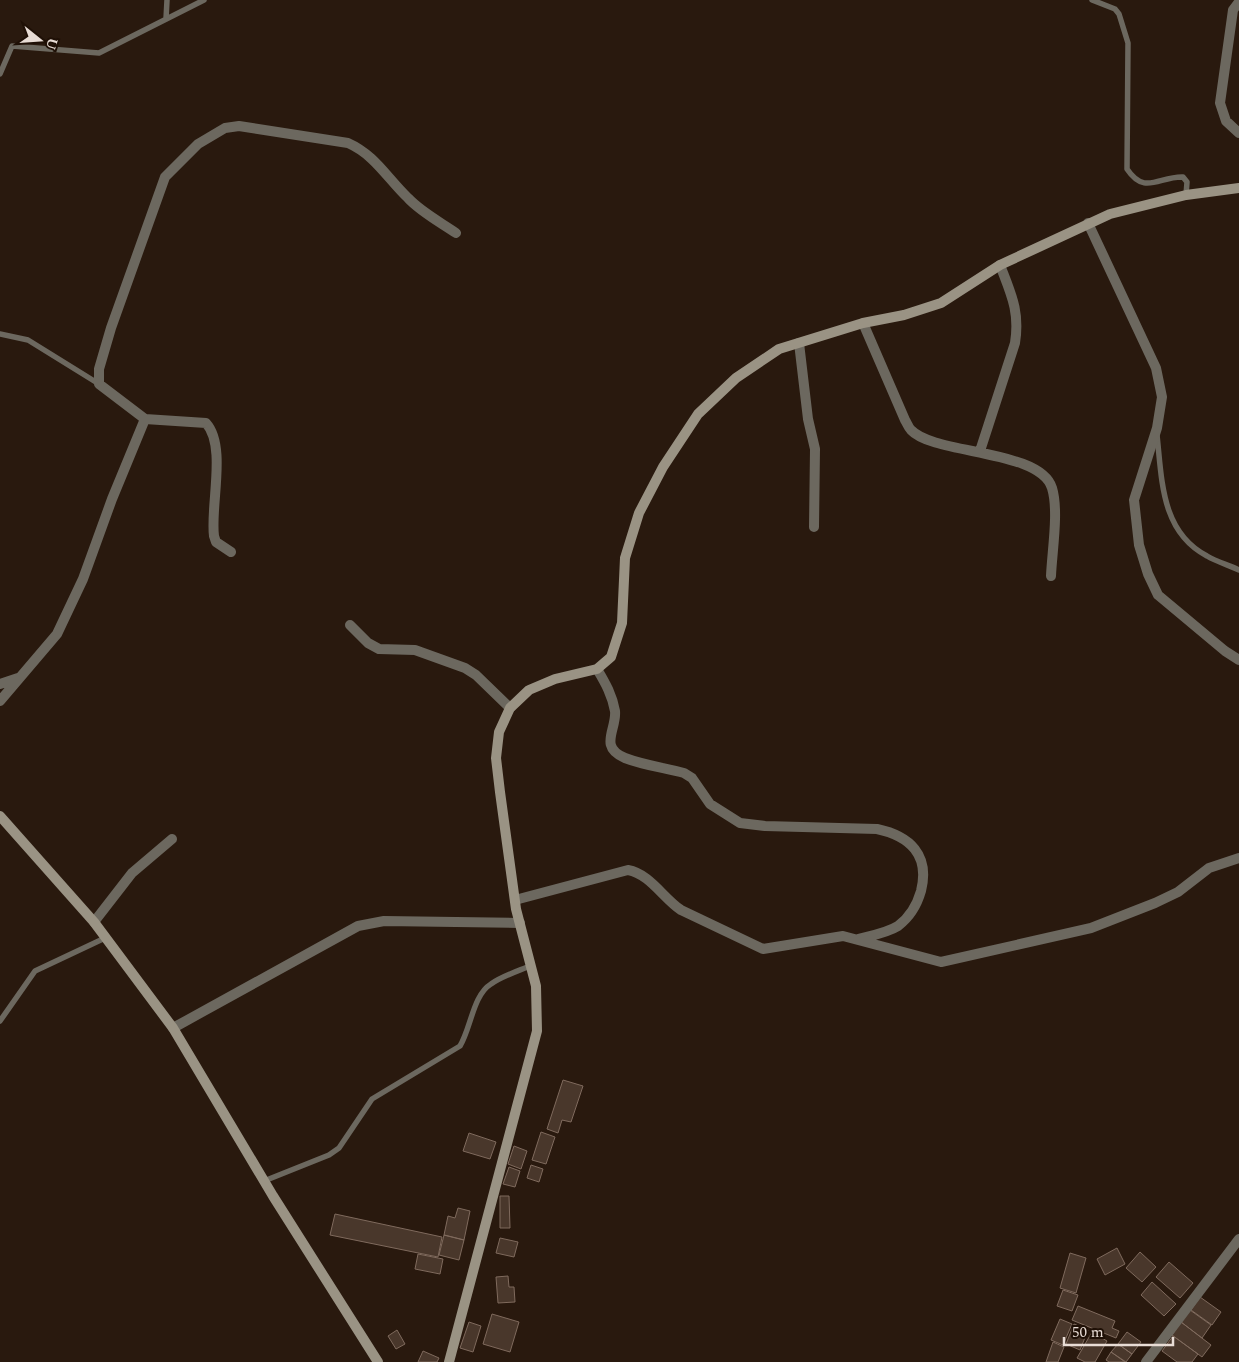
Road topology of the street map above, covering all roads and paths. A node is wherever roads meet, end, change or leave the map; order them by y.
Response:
1 (167, 0) edge
2 (204, 0) edge
3 (1092, 0) edge
4 (1239, 2) edge
5 (166, 19) junction
6 (0, 74) edge
7 (1239, 133) edge
8 (1239, 188) edge
9 (1186, 195) junction
10 (1088, 223) junction
11 (456, 233) dead end
12 (1000, 265) junction
13 (863, 323) junction
14 (0, 334) edge
15 (799, 343) junction
16 (99, 384) junction
17 (145, 419) junction
18 (1157, 428) junction
19 (980, 452) junction
20 (814, 527) dead end
21 (230, 552) dead end
22 (1239, 570) edge
23 (1051, 576) dead end
24 (350, 625) dead end
25 (1239, 660) edge
26 (597, 669) junction
27 (21, 676) junction
28 (0, 684) edge
29 (0, 701) edge
30 (510, 708) junction
31 (0, 816) edge
32 (172, 839) dead end
33 (1239, 858) edge
34 (515, 900) junction
35 (94, 922) junction
36 (520, 923) junction
37 (105, 938) junction
38 (856, 939) junction
39 (530, 966) junction
40 (0, 1021) edge
41 (173, 1028) junction
42 (264, 1181) junction
43 (1239, 1239) edge
44 (378, 1362) edge
45 (449, 1362) edge
46 (1146, 1362) edge

1 - 5 lane
2 - 5 lane
3 - 9 lane
4 - 7 street
5 - 6 lane
8 - 9 street
9 - 10 street
10 - 12 street
10 - 18 street
11 - 16 street
12 - 13 street
12 - 19 street
13 - 15 street
13 - 19 street
14 - 16 lane
15 - 20 street
15 - 26 street
16 - 17 street
17 - 21 street
17 - 27 street
18 - 22 lane
18 - 25 street
19 - 23 street
24 - 30 street
26 - 30 street
26 - 38 street
27 - 28 street
27 - 29 street
30 - 34 street
31 - 35 street
32 - 35 street
33 - 38 street
34 - 36 street
34 - 38 street
35 - 37 street
36 - 39 street
36 - 41 street
37 - 40 lane
37 - 41 street
39 - 42 lane
39 - 45 street
41 - 42 street
42 - 44 street
43 - 46 street

